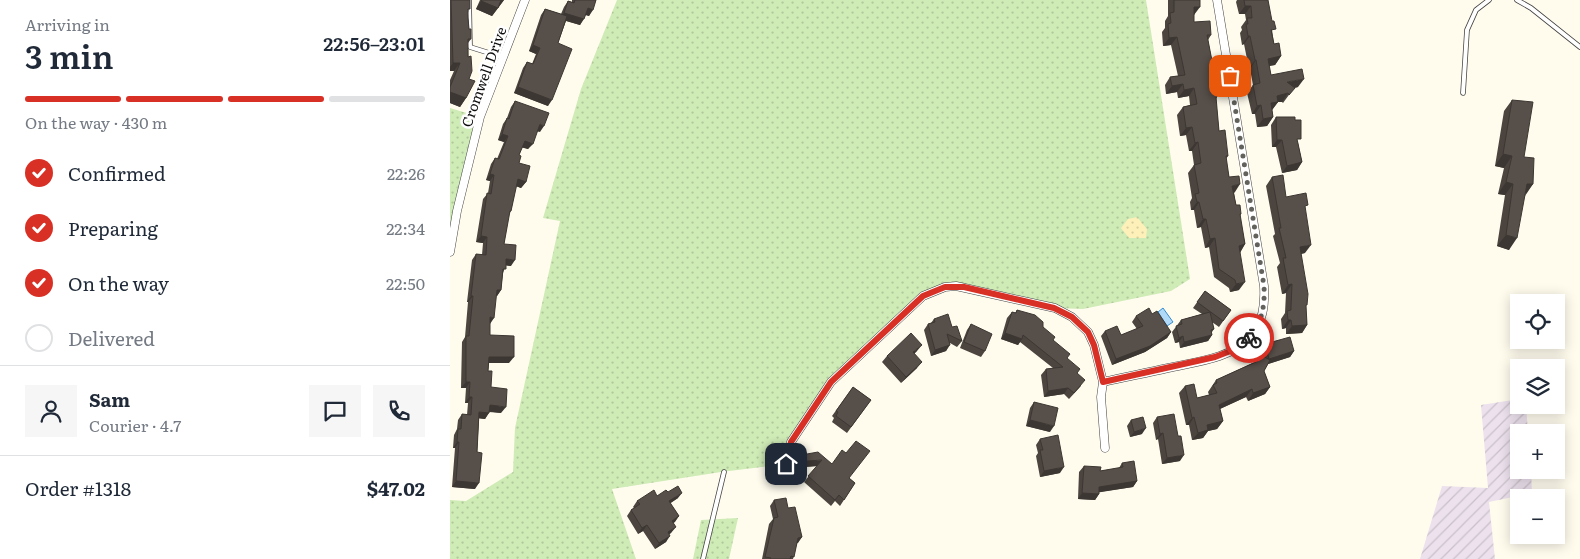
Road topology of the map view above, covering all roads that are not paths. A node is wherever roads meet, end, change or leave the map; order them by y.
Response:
1 (469, 0) edge
2 (525, 0) edge
3 (1217, 0) edge
4 (1489, 0) edge
5 (1517, 0) edge
6 (1580, 47) edge
7 (504, 57) junction
8 (1463, 93) dead end
9 (450, 252) edge
10 (1103, 382) junction
11 (1105, 448) dead end
12 (786, 464) dead end
13 (724, 472) dead end
14 (703, 559) edge

1 - 7 lane
2 - 7 street, Cromwell Drive
3 - 10 street
4 - 8 lane
5 - 6 lane
7 - 9 street, Cromwell Drive
10 - 11 street
10 - 12 street
13 - 14 lane

